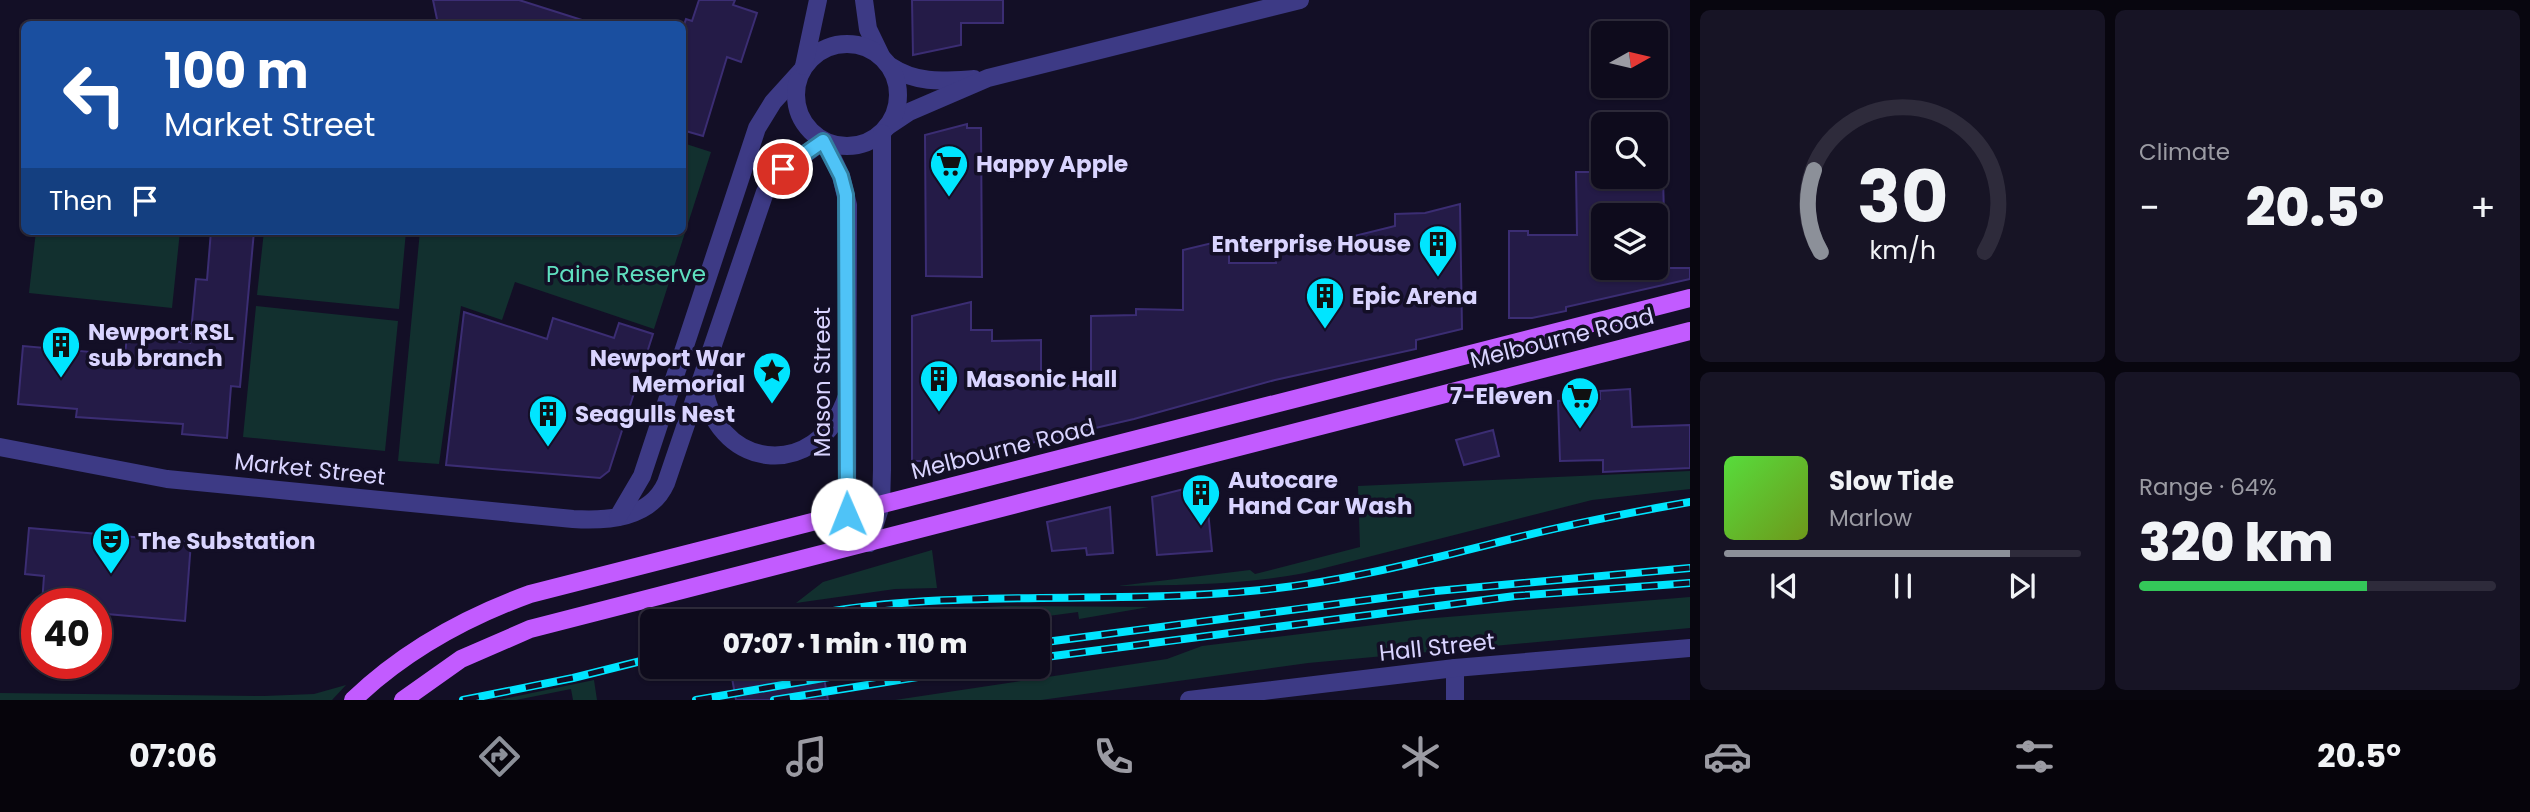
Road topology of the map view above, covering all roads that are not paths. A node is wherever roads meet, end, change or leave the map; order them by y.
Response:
1 (818, 0) edge
2 (864, 0) edge
3 (1300, 0) edge
4 (887, 63) junction
5 (803, 68) junction
6 (988, 78) junction
7 (885, 129) junction
8 (824, 141) junction
9 (1690, 298) edge
10 (1690, 331) edge
11 (703, 372) junction
12 (846, 396) junction
13 (0, 447) edge
14 (881, 505) junction
15 (847, 514) junction
16 (618, 517) junction
17 (869, 542) junction
18 (1690, 648) edge
19 (1455, 668) junction
20 (353, 700) edge
21 (403, 700) edge
22 (1189, 700) edge
23 (1455, 700) edge

1 - 5 street
2 - 4 street
3 - 6 street
4 - 5 street
4 - 6 street
4 - 7 street
5 - 8 street
5 - 16 street
6 - 7 street
7 - 8 street
7 - 14 street
8 - 11 street, Market Street
8 - 12 street, Mason Street
9 - 14 main road, Melbourne Road
10 - 17 main road, Melbourne Road
11 - 12 street
11 - 16 street, Market Street
12 - 15 street, Mason Street
13 - 16 street, Market Street
14 - 15 main road, Melbourne Road
14 - 17 street
15 - 17 street
15 - 20 main road, Melbourne Road
17 - 21 main road, Melbourne Road
18 - 19 street, Hall Street
19 - 22 street, Hall Street
19 - 23 street

